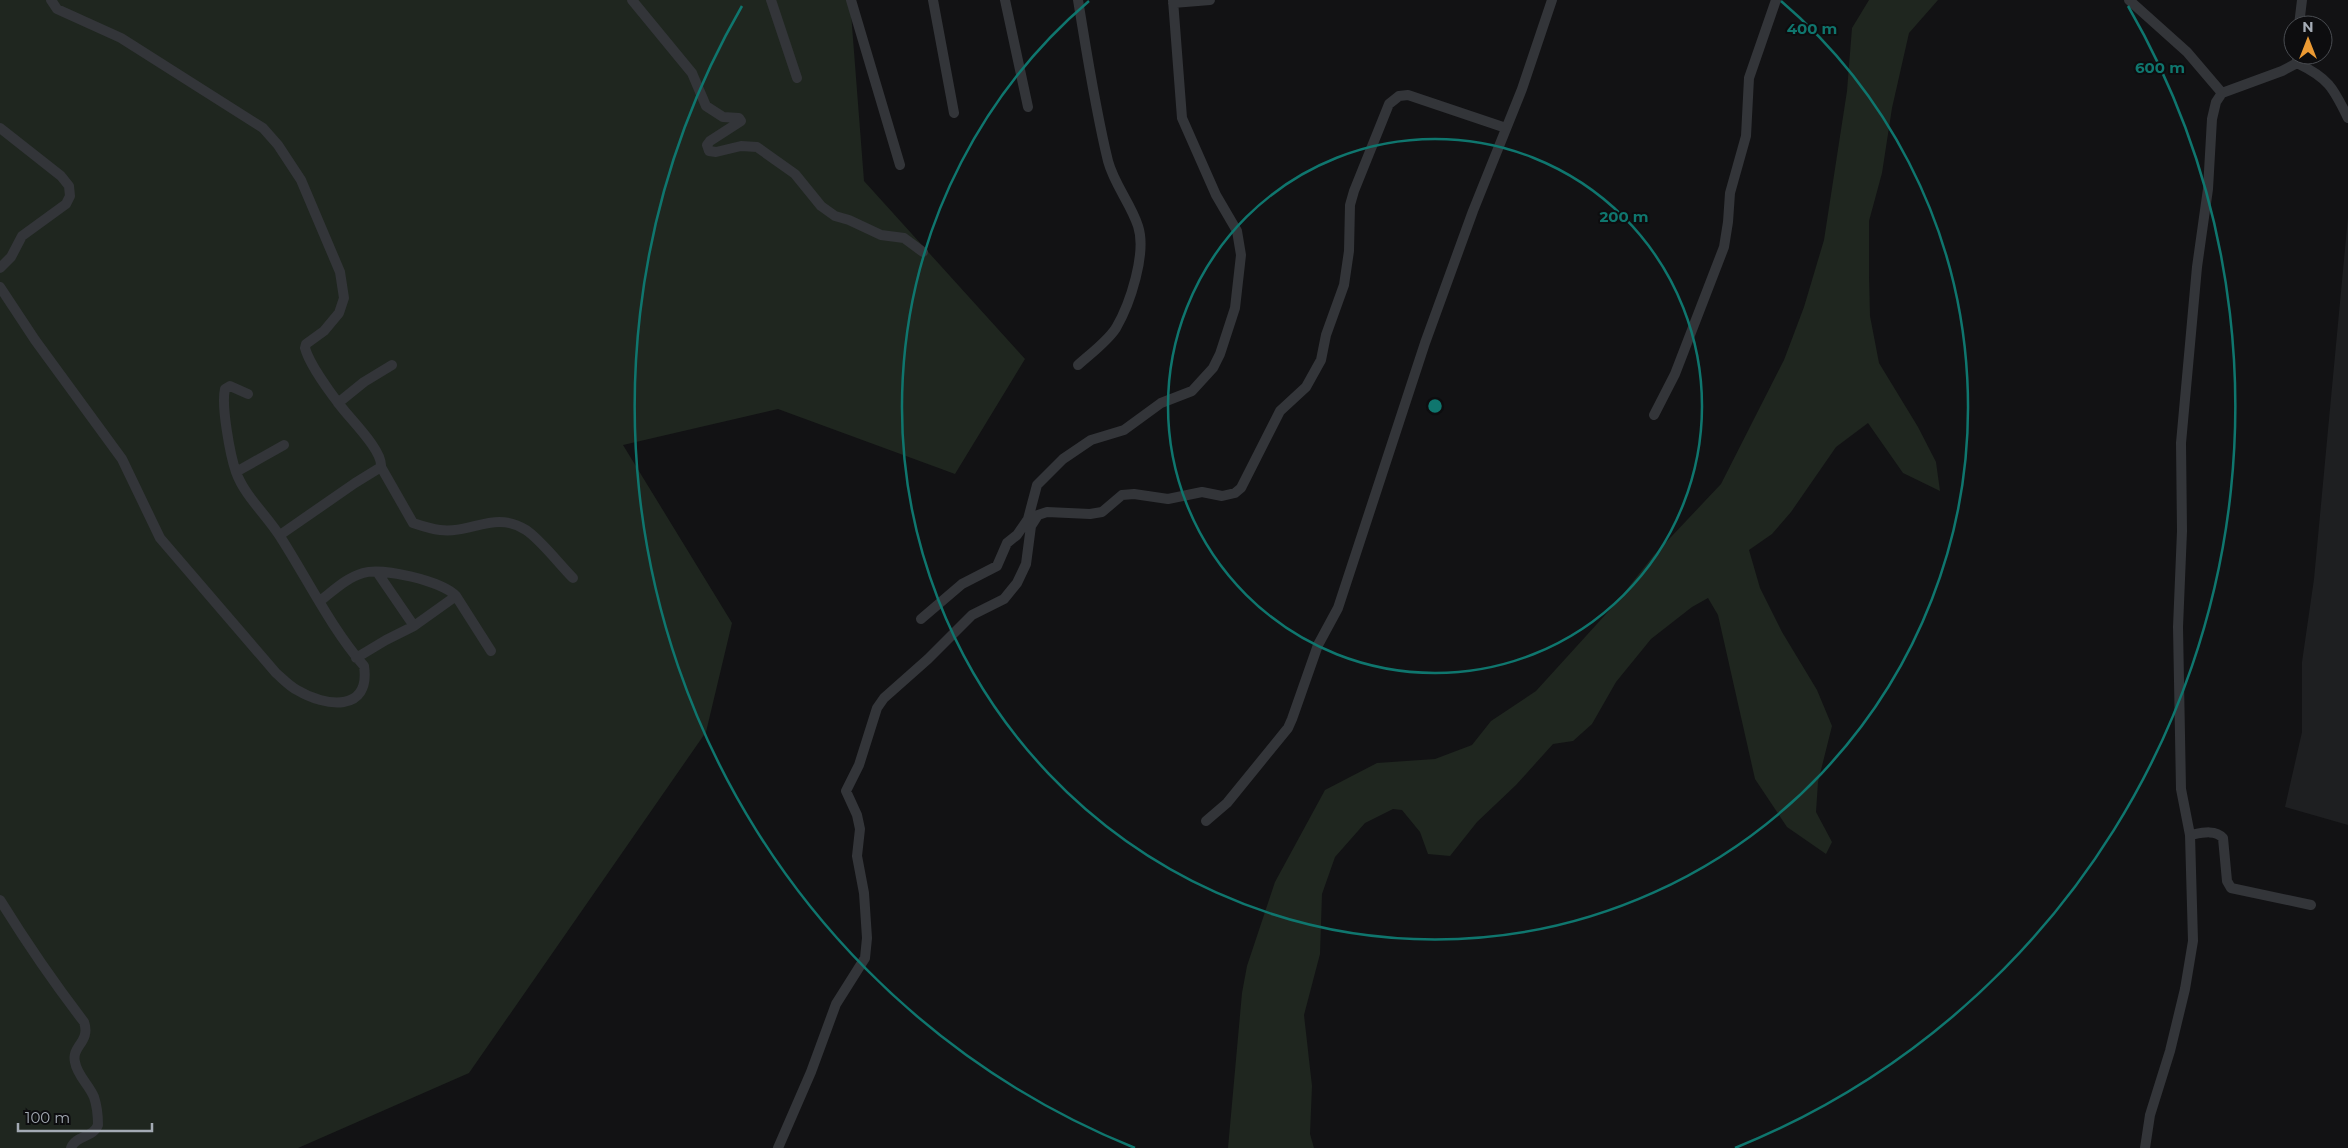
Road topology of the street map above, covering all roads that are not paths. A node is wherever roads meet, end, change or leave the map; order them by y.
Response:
1 (51, 0) edge
2 (632, 0) edge
3 (770, 0) edge
4 (851, 0) edge
5 (933, 0) edge
6 (1005, 0) edge
7 (1078, 0) edge
8 (1210, 0) edge
9 (1552, 0) edge
10 (1776, 0) edge
11 (2129, 0) edge
12 (2302, 0) edge
13 (1173, 1) edge
14 (2300, 15) edge
15 (2290, 65) edge
16 (2305, 65) edge
17 (798, 78) dead end
18 (2222, 93) junction
19 (1028, 107) dead end
20 (954, 113) dead end
21 (2348, 118) edge
22 (0, 128) edge
23 (1506, 128) junction
24 (900, 165) dead end
25 (923, 252) dead end
26 (0, 268) edge
27 (0, 287) edge
28 (392, 365) dead end
29 (1078, 366) dead end
30 (248, 394) dead end
31 (338, 403) junction
32 (1654, 416) dead end
33 (284, 445) dead end
34 (381, 467) junction
35 (236, 472) junction
36 (1033, 517) junction
37 (280, 535) junction
38 (378, 572) junction
39 (573, 578) dead end
40 (456, 596) junction
41 (320, 601) junction
42 (921, 619) dead end
43 (414, 626) junction
44 (491, 651) dead end
45 (356, 658) junction
46 (1206, 821) dead end
47 (2190, 835) junction
48 (0, 900) edge
49 (2311, 905) dead end
50 (72, 1148) edge
51 (778, 1148) edge
52 (2145, 1148) edge

1 - 31 street
2 - 25 street
3 - 17 street
4 - 24 street
5 - 20 street
6 - 19 street
7 - 29 street
8 - 13 street
9 - 23 street
10 - 32 street
11 - 18 street
12 - 14 street
13 - 36 street
15 - 18 street
16 - 21 street
18 - 47 street
22 - 26 street
23 - 36 street
23 - 46 street
27 - 45 street
28 - 31 street
30 - 35 street
31 - 34 street
33 - 35 street
34 - 37 street
34 - 39 street
35 - 37 street
36 - 42 street
36 - 51 street
37 - 41 street
38 - 40 street
38 - 41 street
38 - 43 street
40 - 43 street
40 - 44 street
41 - 45 street
43 - 45 street
47 - 49 street
47 - 52 street
48 - 50 street

